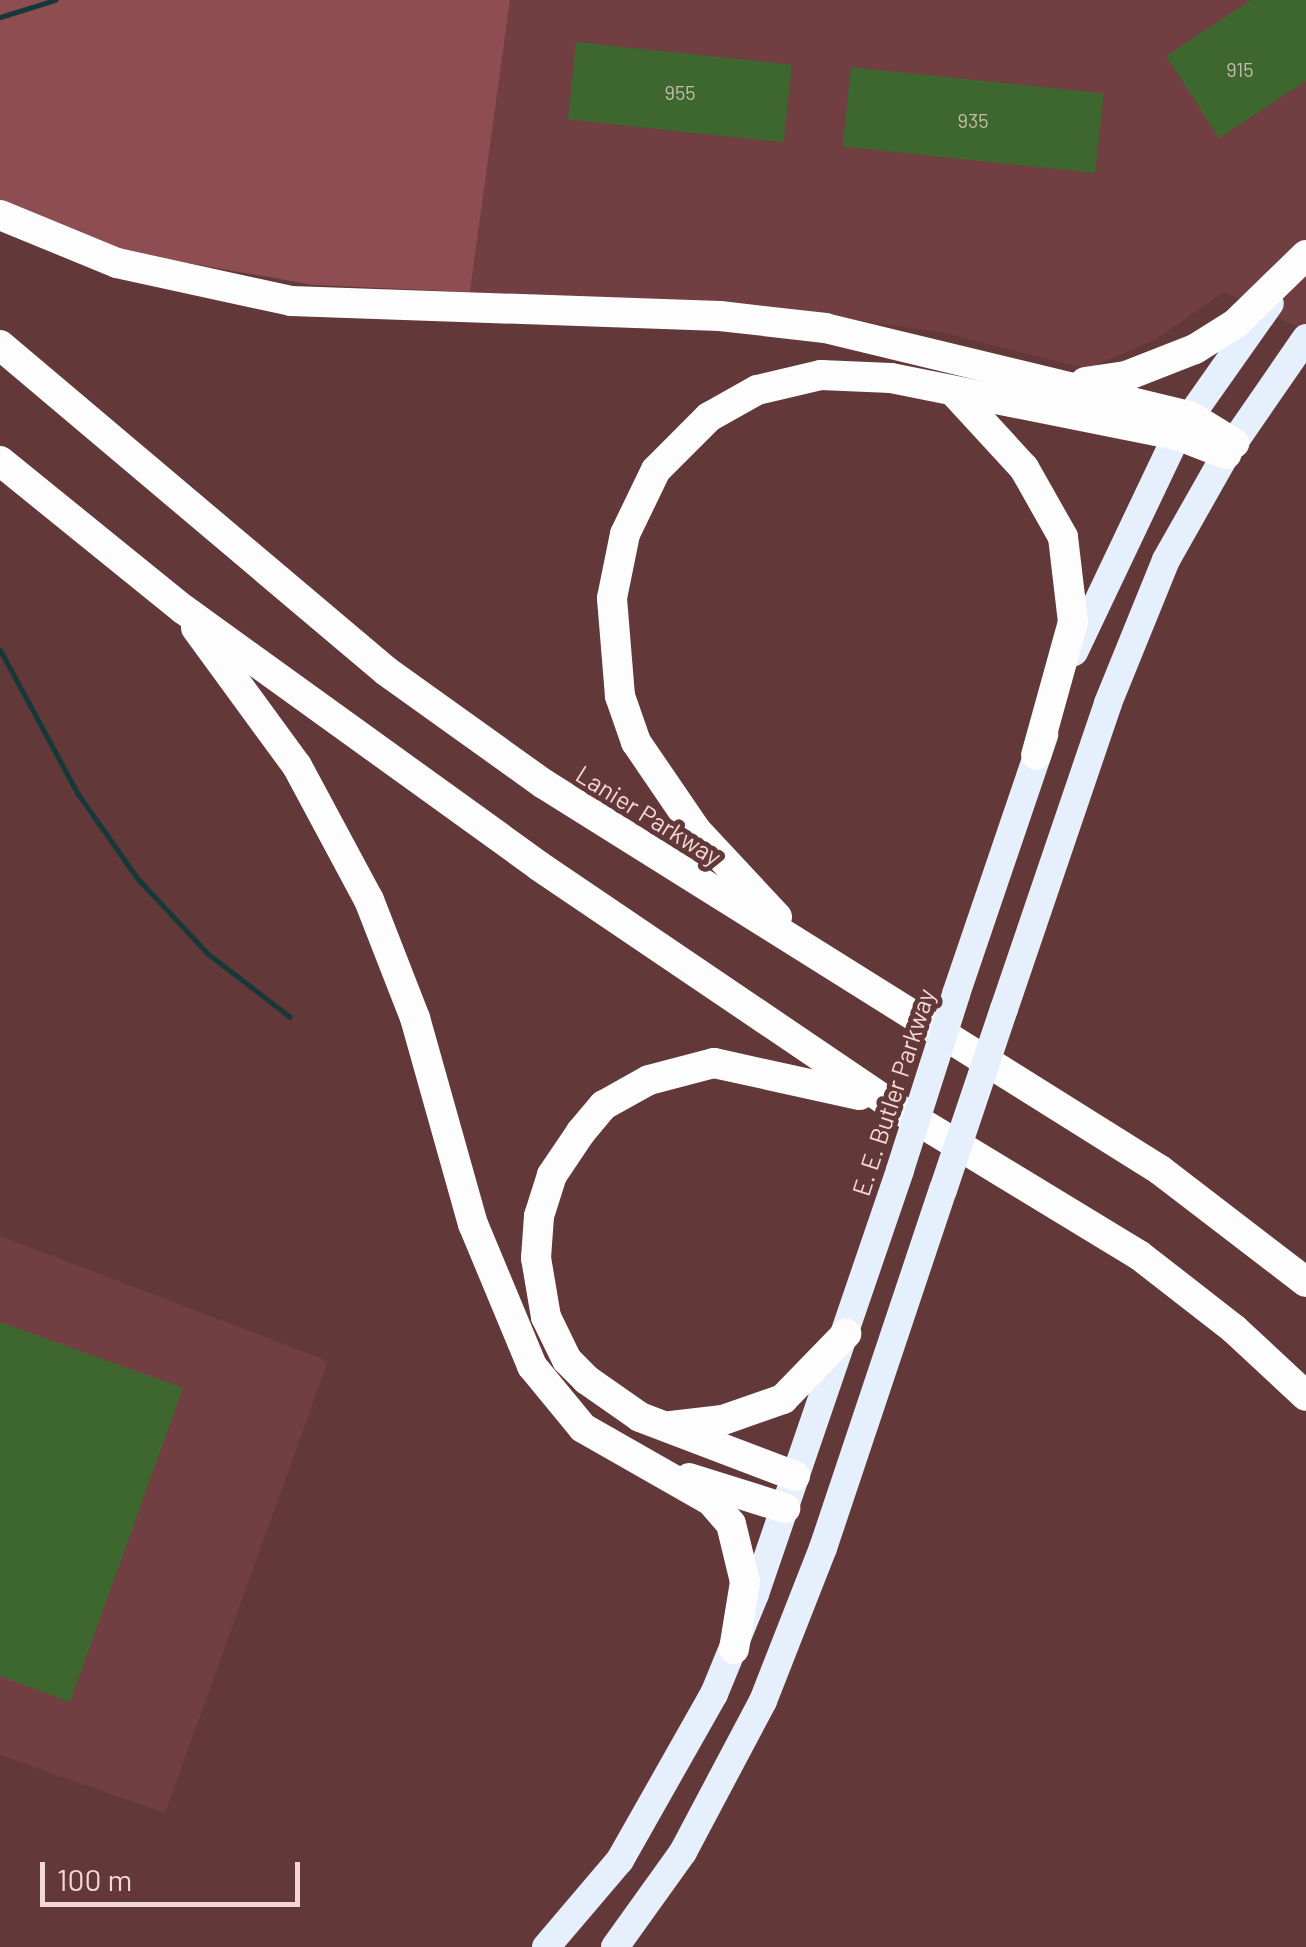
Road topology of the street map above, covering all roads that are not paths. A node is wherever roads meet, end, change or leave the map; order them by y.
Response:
1 (0, 215) edge
2 (1306, 257) edge
3 (1306, 338) edge
4 (0, 345) edge
5 (1052, 380) junction
6 (955, 393) junction
7 (1184, 426) junction
8 (1230, 448) junction
9 (0, 461) edge
10 (183, 610) junction
11 (1036, 755) junction
12 (806, 948) junction
13 (892, 1105) junction
14 (1306, 1282) edge
15 (846, 1334) junction
16 (1306, 1396) edge
17 (666, 1427) junction
18 (648, 1468) junction
19 (796, 1476) junction
20 (842, 1493) junction
21 (785, 1508) junction
22 (831, 1524) junction
23 (734, 1649) junction
24 (546, 1947) edge
25 (615, 1947) edge

1 - 5 highway
2 - 5 highway
2 - 7 highway, E. E. Butler Parkway
3 - 8 highway
4 - 12 highway, Lanier Parkway
5 - 7 highway
6 - 7 highway
6 - 11 highway
6 - 12 highway
7 - 8 highway
7 - 11 highway, E. E. Butler Parkway
8 - 20 highway, bridge
9 - 10 highway
10 - 13 highway
10 - 18 highway
11 - 15 highway, E. E. Butler Parkway, bridge
12 - 14 highway, Lanier Parkway
13 - 16 highway
13 - 17 highway
15 - 17 highway
15 - 19 highway, E. E. Butler Parkway
17 - 19 highway
18 - 21 highway
18 - 23 highway
19 - 20 highway
19 - 21 highway, E. E. Butler Parkway
20 - 22 highway
21 - 22 highway
21 - 23 highway, E. E. Butler Parkway
22 - 25 highway
23 - 24 highway, E. E. Butler Parkway

